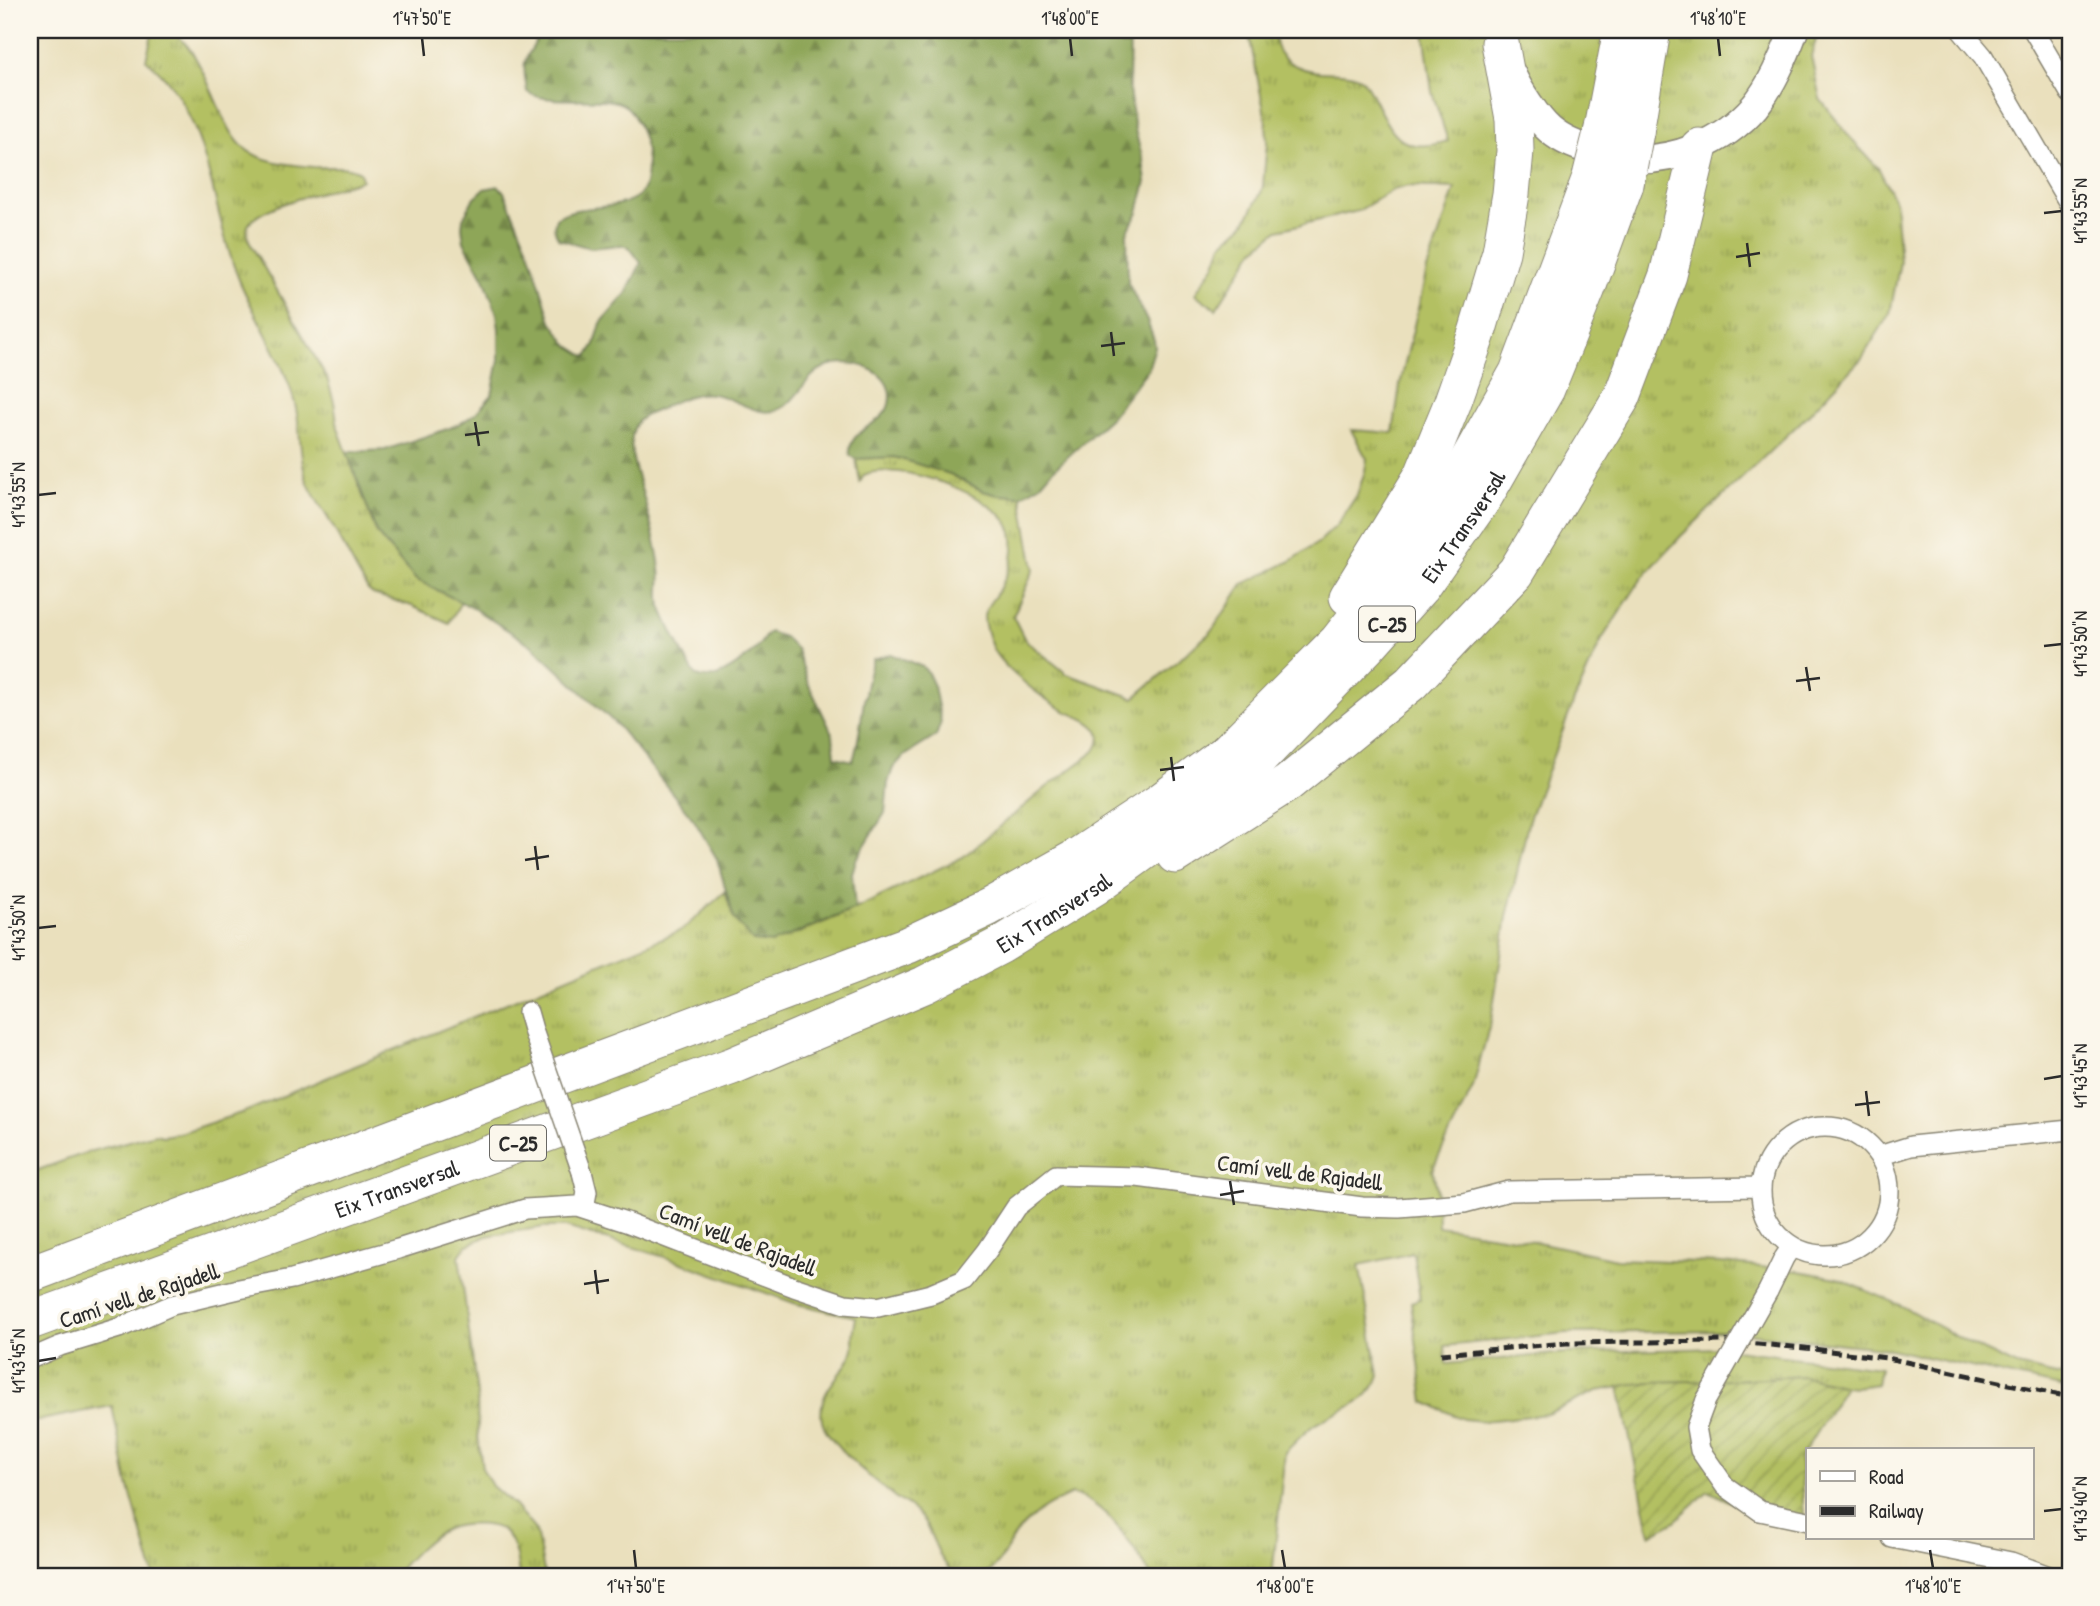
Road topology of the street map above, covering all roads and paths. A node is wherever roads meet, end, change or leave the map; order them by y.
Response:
1 (1622, 30) edge
2 (1652, 30) edge
3 (1794, 30) edge
4 (1961, 30) edge
5 (2033, 30) edge
6 (1498, 37) edge
7 (2070, 93) edge
8 (1619, 130) junction
9 (1699, 148) junction
10 (1608, 180) junction
11 (2070, 205) edge
12 (1226, 753) junction
13 (1002, 946) junction
14 (528, 1012) dead end
15 (2070, 1130) edge
16 (1879, 1156) junction
17 (1760, 1187) junction
18 (583, 1208) junction
19 (1792, 1246) junction
20 (30, 1274) edge
21 (30, 1321) edge
22 (30, 1359) edge
23 (1806, 1521) edge
24 (1902, 1540) edge
25 (2049, 1576) edge

1 - 8 highway, Eix Transversal / C-25
2 - 8 highway, Eix Transversal / C-25
3 - 9 street
4 - 11 street
5 - 7 street
6 - 9 street
6 - 12 highway
8 - 10 highway, Eix Transversal / C-25, bridge
9 - 13 highway
10 - 12 highway, Eix Transversal / C-25
10 - 13 highway, Eix Transversal / C-25
12 - 20 highway, Eix Transversal / C-25
13 - 21 highway, Eix Transversal / C-25
14 - 18 street, bridge
15 - 16 street
16 - 17 street
16 - 19 street
17 - 18 street, Camí vell de Rajadell
17 - 19 street
18 - 22 street, Camí vell de Rajadell
19 - 23 street, bridge
24 - 25 street

